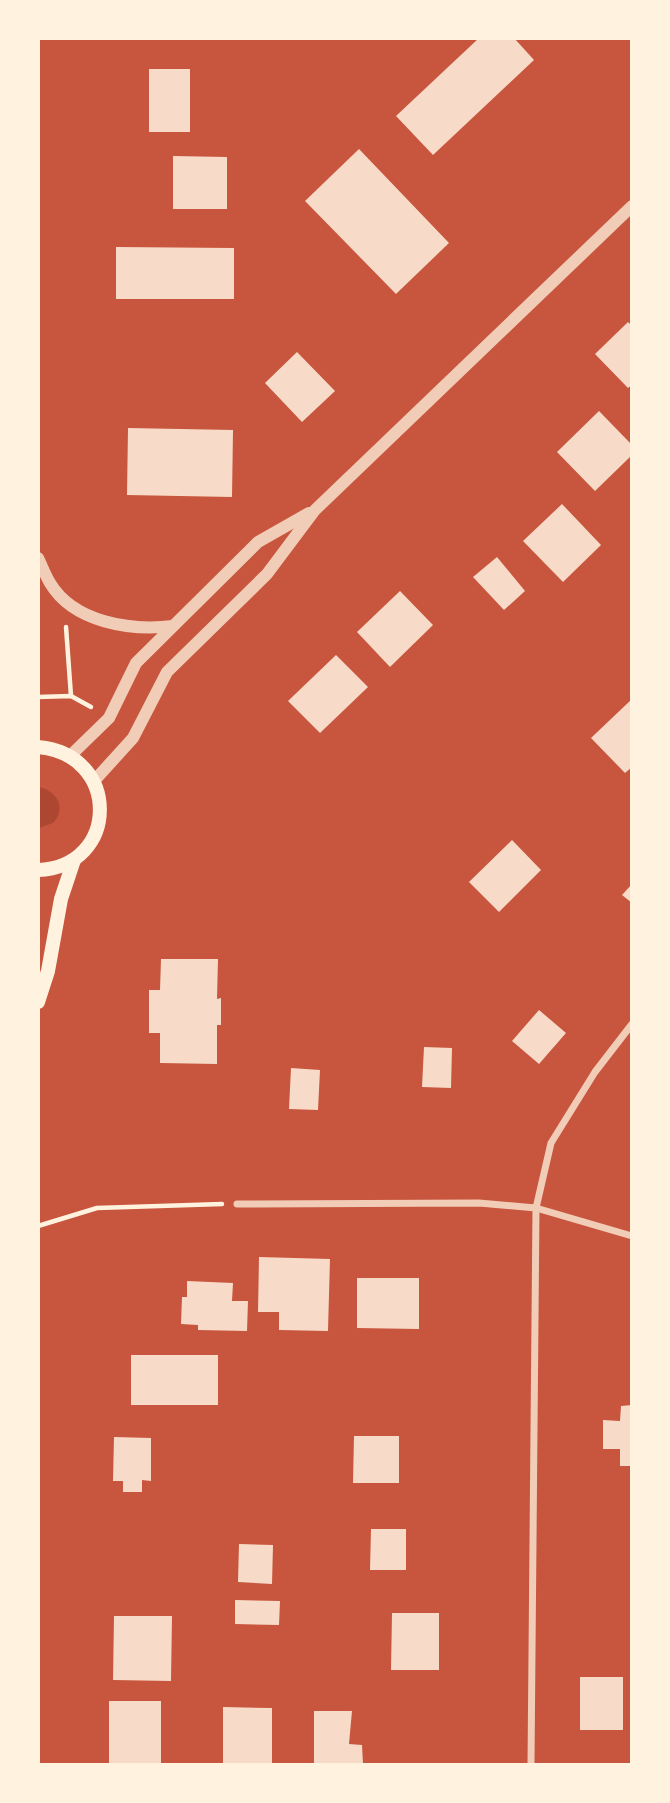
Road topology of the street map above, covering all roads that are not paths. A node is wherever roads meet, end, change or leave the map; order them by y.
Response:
1 (632, 206) edge
2 (315, 510) junction
3 (38, 558) edge
4 (173, 625) junction
5 (38, 747) edge
6 (70, 755) junction
7 (94, 781) junction
8 (74, 860) junction
9 (38, 870) edge
10 (38, 1002) edge
11 (632, 1024) edge
12 (237, 1204) road end
13 (536, 1208) junction
14 (632, 1236) edge
15 (531, 1765) edge

1 - 2 street
2 - 4 street
2 - 7 street
3 - 4 street
4 - 6 street
5 - 6 main road
6 - 7 main road
7 - 8 main road
8 - 9 main road
8 - 10 main road
11 - 13 street
12 - 13 street
13 - 14 street
13 - 15 street

